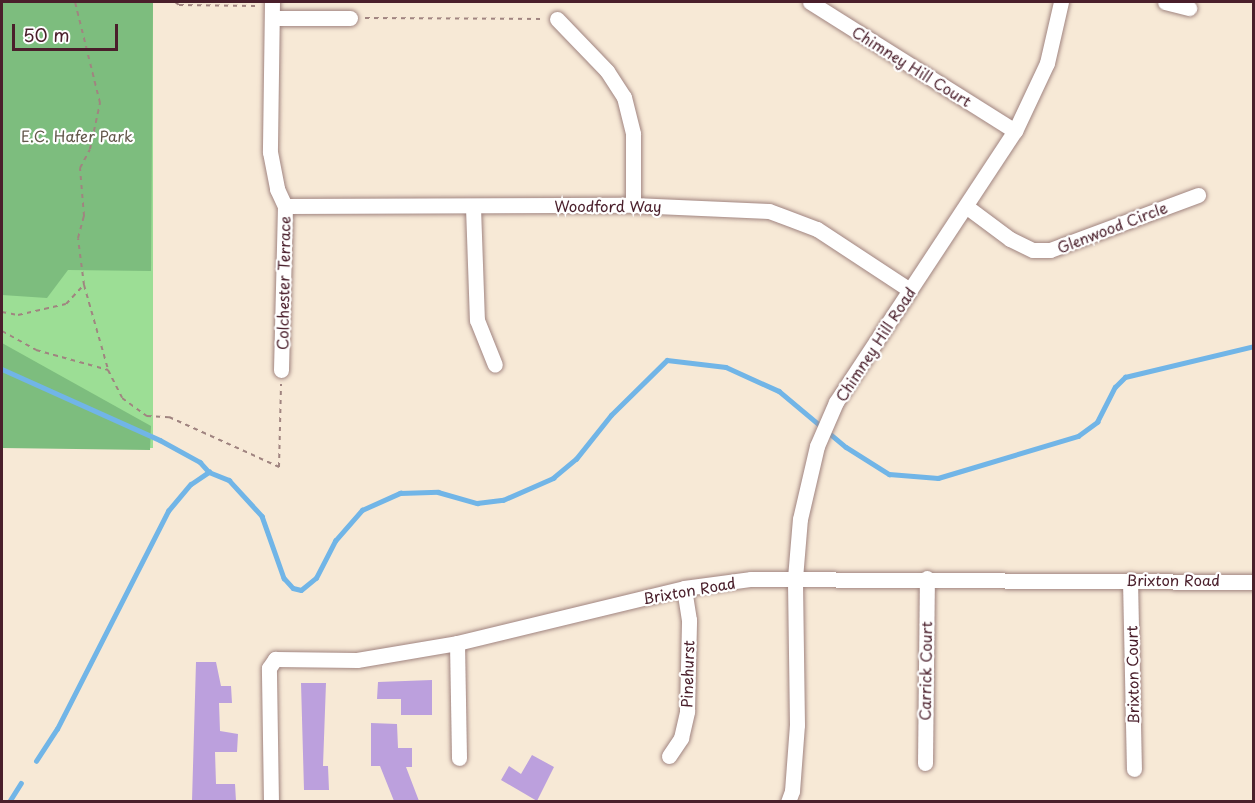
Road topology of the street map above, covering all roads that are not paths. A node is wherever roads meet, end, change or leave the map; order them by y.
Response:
1 (810, 2) edge
2 (1061, 2) edge
3 (1165, 2) edge
4 (1189, 8) dead end
5 (272, 9) edge
6 (350, 18) road end
7 (558, 19) road end
8 (1015, 131) junction
9 (1198, 195) dead end
10 (633, 205) junction
11 (285, 206) junction
12 (473, 207) junction
13 (967, 207) junction
14 (910, 290) junction
15 (495, 365) dead end
16 (281, 370) road end
17 (795, 578) junction
18 (927, 578) junction
19 (1130, 580) junction
20 (1254, 582) edge
21 (684, 588) junction
22 (457, 643) junction
23 (669, 756) dead end
24 (459, 758) dead end
25 (925, 764) dead end
26 (1134, 769) dead end
27 (793, 798) edge
28 (271, 801) edge

1 - 8 street, Chimney Hill Court
2 - 8 street, Chimney Hill Road
3 - 4 street
5 - 6 street
5 - 11 street, Colchester Terrace
7 - 10 street
8 - 13 street, Chimney Hill Road
9 - 13 street, Glenwood Circle
10 - 12 street, Woodford Way
10 - 14 street, Woodford Way
11 - 12 street, Woodford Way
11 - 16 street, Colchester Terrace
12 - 15 street
13 - 14 street, Chimney Hill Road
14 - 17 street, Chimney Hill Road
17 - 18 street, Brixton Road
17 - 21 street, Brixton Road
17 - 27 street, Chimney Hill Road
18 - 19 street, Brixton Road
18 - 25 street, Carrick Court
19 - 20 street, Brixton Road
19 - 26 street, Brixton Court
21 - 22 street, Brixton Road
21 - 23 street, Pinehurst
22 - 24 street
22 - 28 street, Brixton Road

